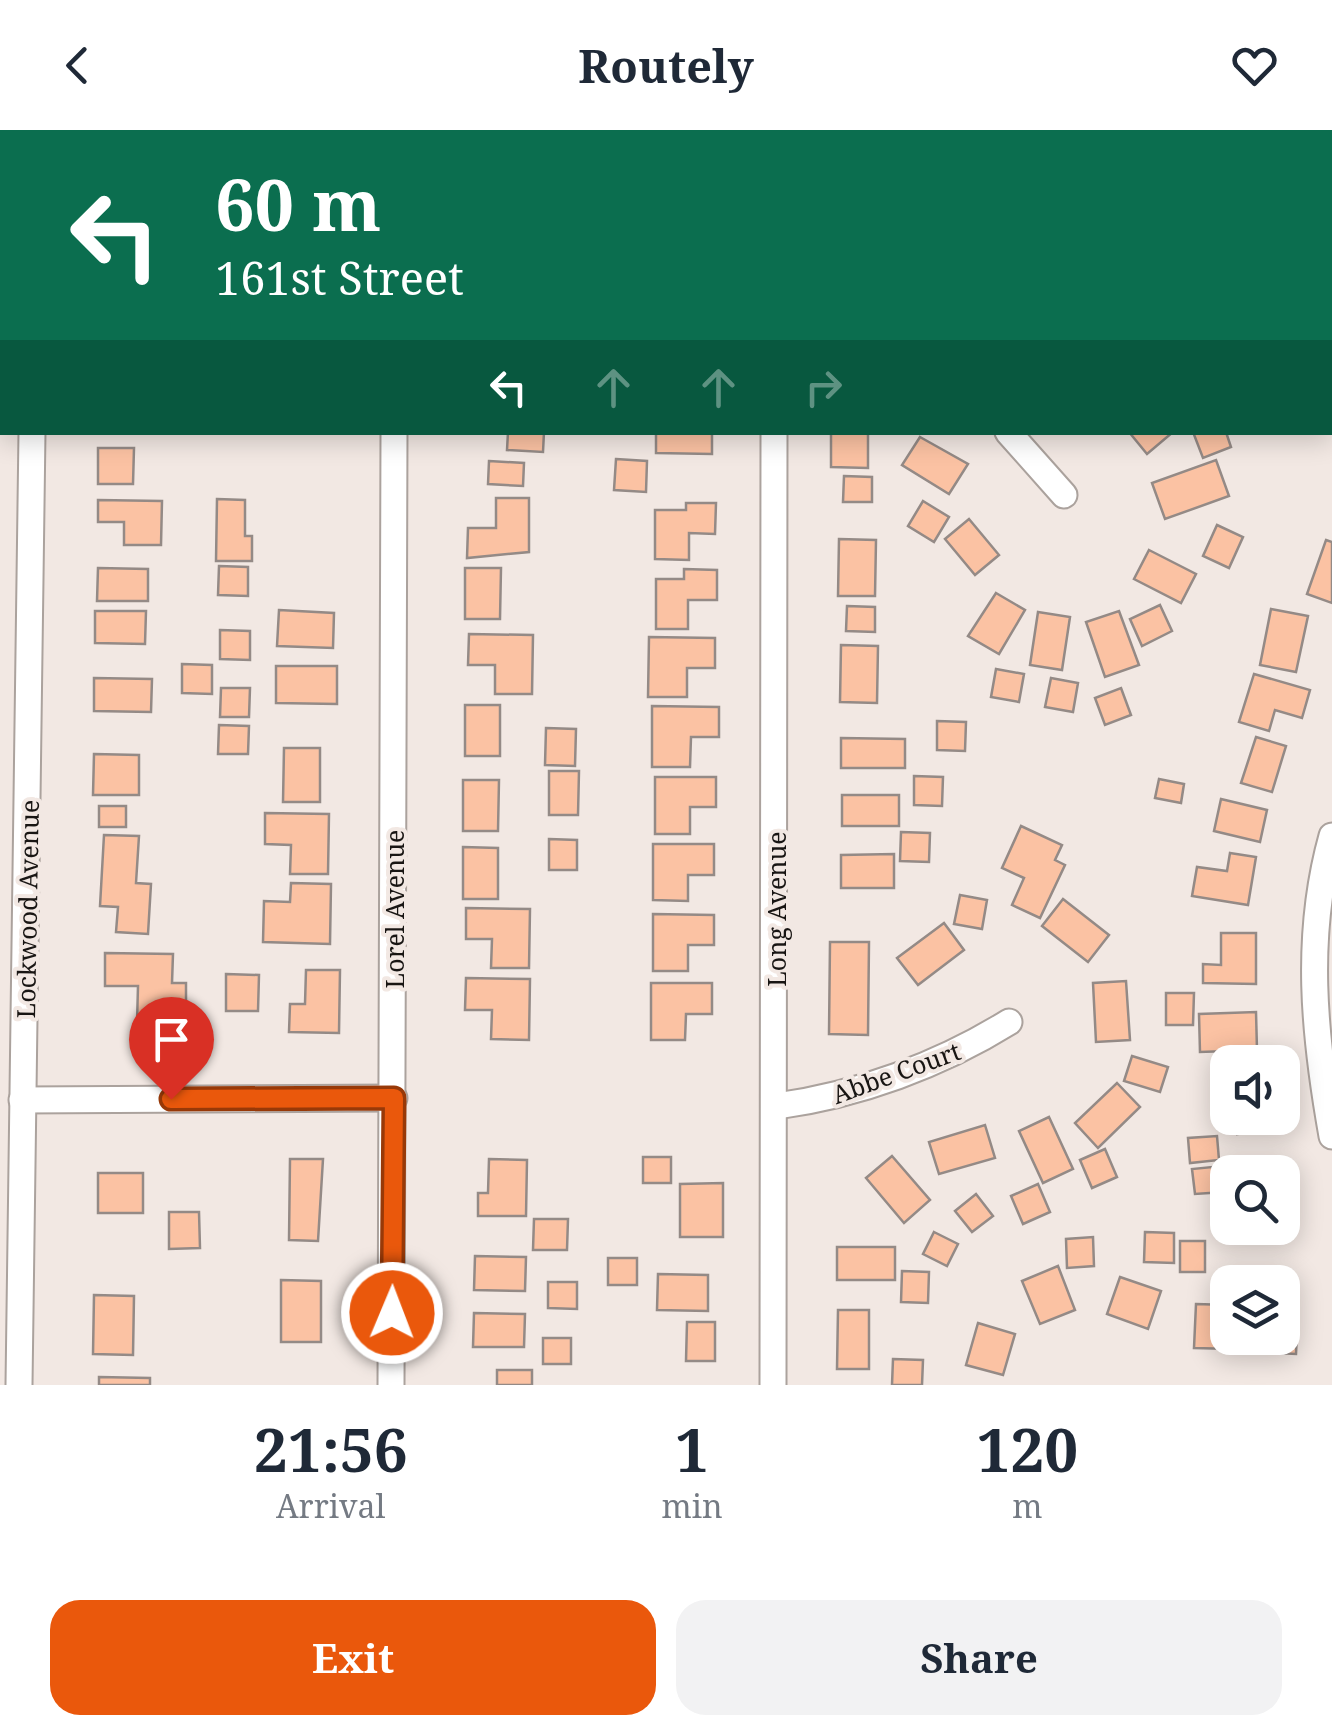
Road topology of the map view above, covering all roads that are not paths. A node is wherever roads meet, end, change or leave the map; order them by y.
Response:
1 (32, 435) edge
2 (394, 435) edge
3 (774, 435) edge
4 (1011, 435) edge
5 (1064, 495) dead end
6 (1332, 836) edge
7 (1009, 1022) dead end
8 (394, 1098) junction
9 (22, 1100) junction
10 (777, 1106) junction
11 (1332, 1136) edge
12 (19, 1385) edge
13 (391, 1385) edge
14 (774, 1385) edge

1 - 9 street, Lockwood Avenue
2 - 8 street, Lorel Avenue
3 - 10 street, Long Avenue
4 - 5 street
6 - 11 street
7 - 10 street, Abbe Court
8 - 9 street
8 - 13 street, Lorel Avenue
9 - 12 street, Lockwood Avenue
10 - 14 street, Long Avenue

